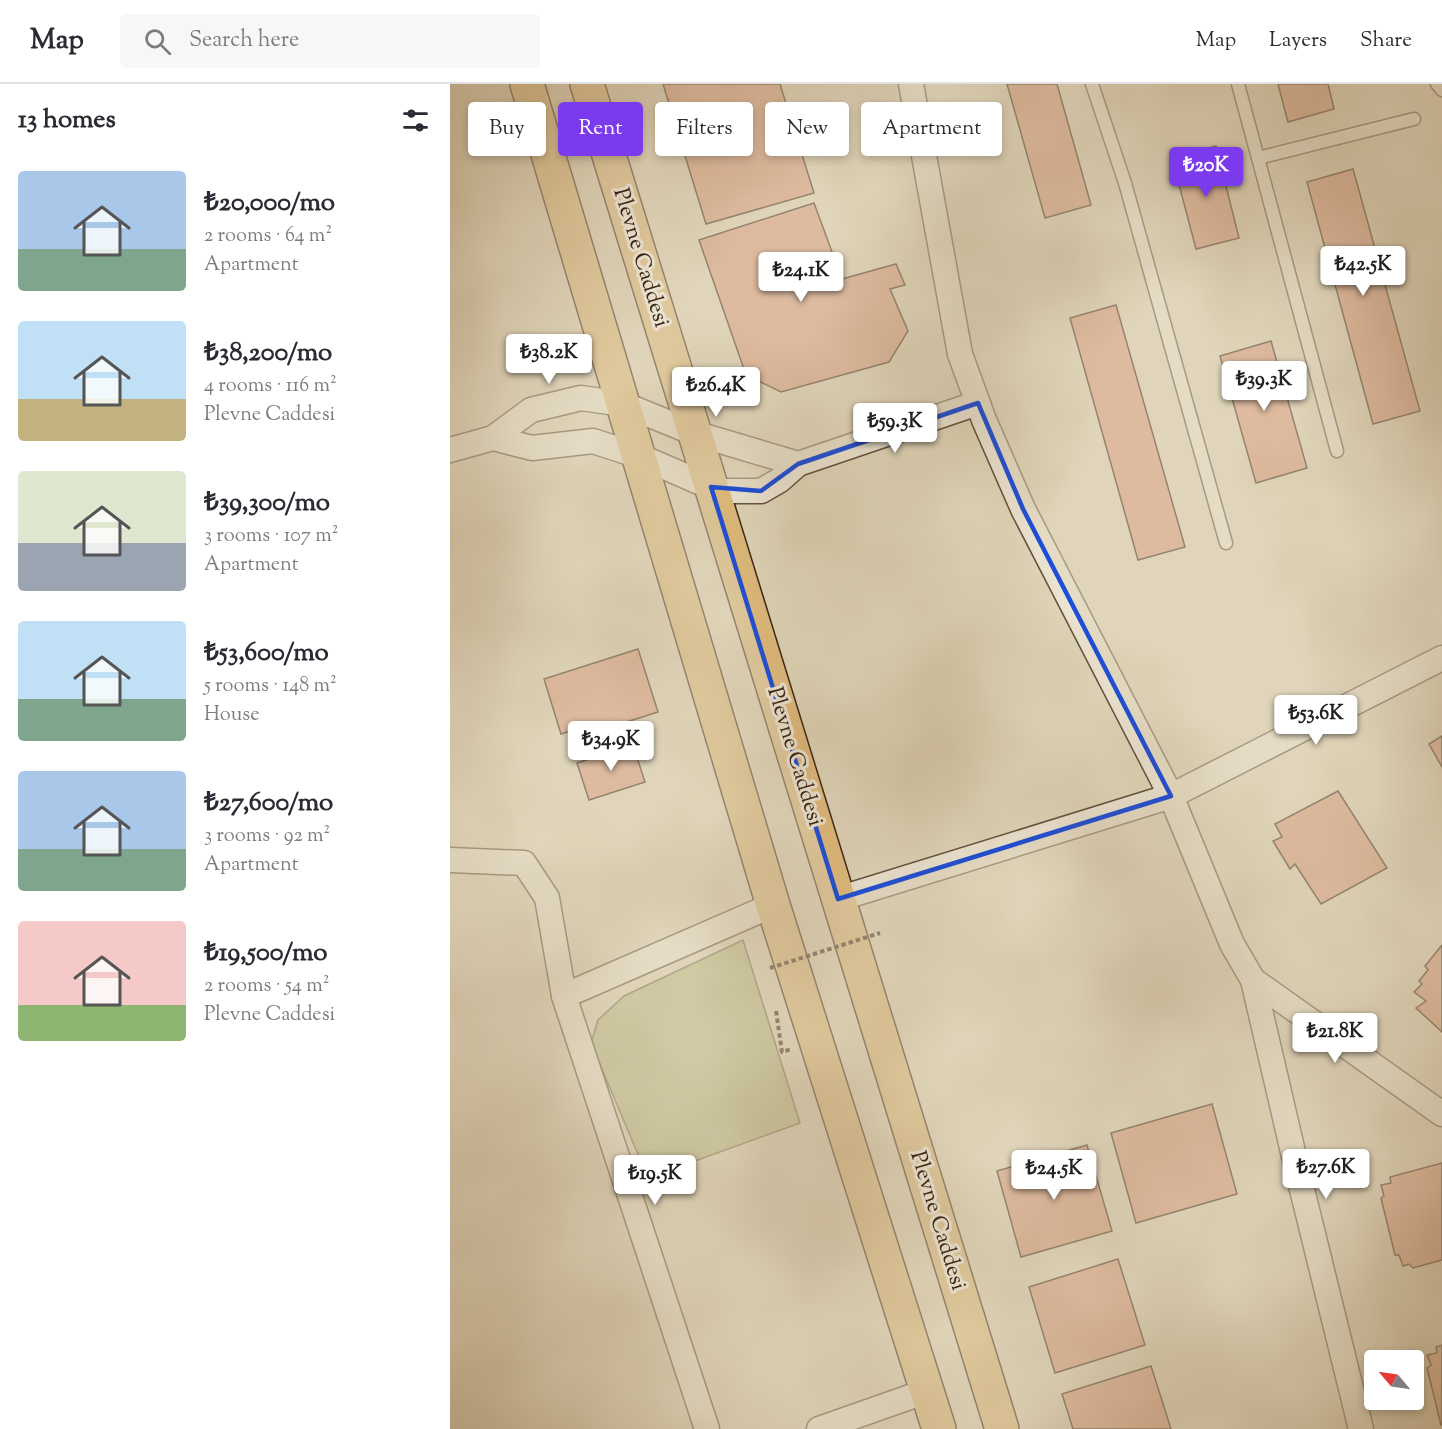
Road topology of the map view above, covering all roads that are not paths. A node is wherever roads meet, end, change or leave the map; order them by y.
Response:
1 (527, 84) edge
2 (587, 84) edge
3 (911, 84) edge
4 (1092, 84) edge
5 (1238, 84) edge
6 (1437, 84) edge
7 (1442, 90) edge
8 (1414, 119) dead end
9 (1258, 158) junction
10 (978, 403) junction
11 (623, 404) junction
12 (694, 433) junction
13 (494, 438) junction
14 (450, 450) edge
15 (1337, 451) dead end
16 (639, 456) junction
17 (798, 464) junction
18 (711, 487) junction
19 (1226, 543) dead end
20 (1442, 658) edge
21 (1171, 796) junction
22 (450, 860) edge
23 (838, 900) junction
24 (773, 905) junction
25 (1253, 980) junction
26 (564, 996) junction
27 (1442, 1114) edge
28 (927, 1391) junction
29 (707, 1429) edge
30 (819, 1429) edge
31 (939, 1429) edge
32 (1002, 1429) edge
33 (1361, 1429) edge

1 - 11 main road
2 - 12 main road, Plevne Caddesi
3 - 10 street
4 - 19 lane
5 - 9 lane
6 - 7 lane
8 - 9 lane
9 - 15 lane
10 - 17 street
10 - 21 street
11 - 12 street
11 - 13 street
11 - 16 main road
12 - 17 street
12 - 18 main road, Plevne Caddesi
13 - 14 street
13 - 16 street
16 - 18 street
16 - 24 main road
17 - 18 street
18 - 23 main road, Plevne Caddesi
20 - 21 street
21 - 23 street
21 - 25 street
22 - 26 street
23 - 32 main road, Plevne Caddesi
24 - 26 street
24 - 28 main road
25 - 27 street
25 - 33 street
26 - 29 street
28 - 30 street
28 - 31 main road

